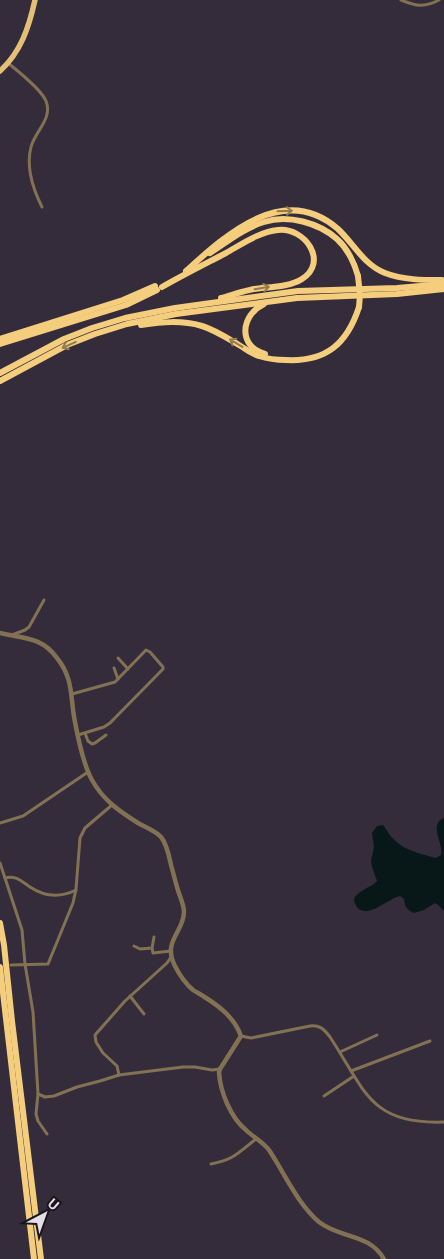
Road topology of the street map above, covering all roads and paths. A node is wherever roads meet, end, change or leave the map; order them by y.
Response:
1 (35, 0) edge
2 (401, 0) edge
3 (439, 0) edge
4 (8, 63) junction
5 (0, 71) edge
6 (42, 206) dead end
7 (187, 272) junction
8 (444, 282) edge
9 (159, 287) junction
10 (444, 290) edge
11 (270, 302) junction
12 (198, 305) junction
13 (357, 306) junction
14 (95, 334) junction
15 (0, 338) edge
16 (0, 344) edge
17 (0, 373) edge
18 (0, 381) edge
19 (44, 600) dead end
20 (0, 633) edge
21 (12, 635) junction
22 (118, 658) dead end
23 (114, 668) dead end
24 (128, 669) junction
25 (118, 679) junction
26 (72, 694) junction
27 (85, 733) junction
28 (78, 735) junction
29 (106, 735) dead end
30 (88, 772) junction
31 (112, 805) junction
32 (0, 823) edge
33 (0, 863) edge
34 (5, 878) junction
35 (76, 889) junction
36 (0, 923) edge
37 (154, 936) dead end
38 (134, 946) dead end
39 (152, 948) junction
40 (171, 954) junction
41 (11, 964) dead end
42 (26, 964) junction
43 (0, 967) edge
44 (130, 996) junction
45 (144, 1014) dead end
46 (377, 1035) dead end
47 (241, 1036) junction
48 (430, 1041) dead end
49 (340, 1052) junction
50 (220, 1069) junction
51 (351, 1071) junction
52 (119, 1075) junction
53 (354, 1076) junction
54 (38, 1094) junction
55 (324, 1096) dead end
56 (444, 1122) edge
57 (47, 1134) dead end
58 (256, 1139) junction
59 (211, 1164) dead end
60 (34, 1259) edge
61 (40, 1259) edge
62 (384, 1259) edge

1 - 4 highway
2 - 3 street
4 - 5 highway
4 - 6 street
7 -> 8 highway
7 - 9 highway
12 -> 7 highway
7 - 13 highway, bridge
8 - 12 highway
9 - 15 highway
9 - 16 highway
10 - 11 highway
11 - 13 highway
11 - 14 highway
12 - 17 highway
13 -> 14 highway
14 -> 18 highway
19 - 21 street
20 - 21 street
21 - 26 street
22 - 24 street
23 - 25 street
24 - 25 street
24 - 27 street
25 - 26 street
26 - 28 street
27 - 28 street
27 - 29 street
28 - 30 street
30 - 31 street
30 - 32 street
31 - 35 street
31 - 40 street
33 - 34 street
34 - 35 street
34 - 42 street
35 - 42 street
36 - 61 highway
37 - 39 street
38 - 39 street
39 - 40 street
40 - 44 street
40 - 47 street
41 - 42 street
42 - 54 street
43 - 60 highway
44 - 45 street
44 - 52 street
46 - 49 street
47 - 49 street
47 - 50 street
48 - 51 street
49 - 51 street
50 - 52 street
50 - 58 street
51 - 53 street
52 - 54 street
53 - 55 street
53 - 56 street
54 - 57 street
58 - 59 street
58 - 62 street

